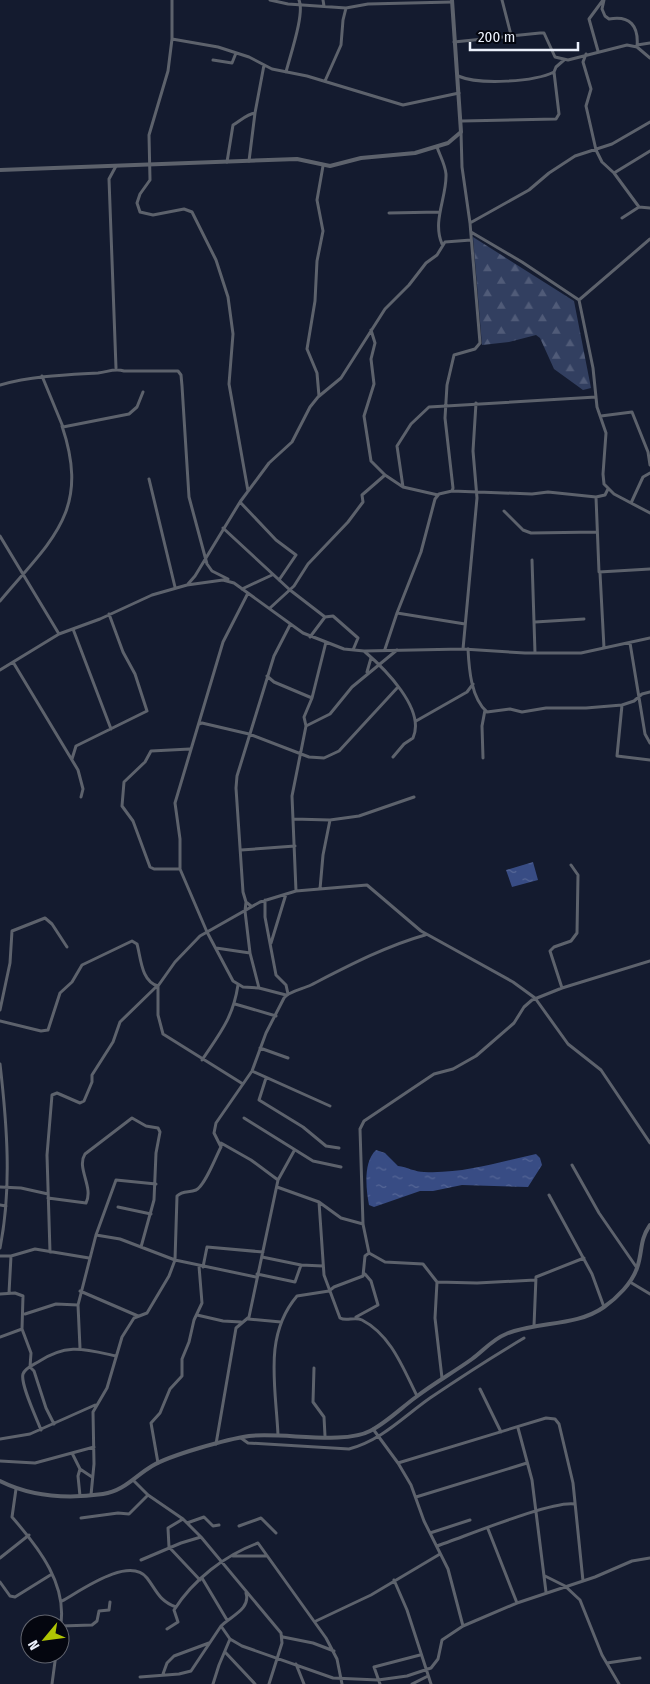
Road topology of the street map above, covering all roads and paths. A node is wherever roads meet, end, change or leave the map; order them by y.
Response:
1 (172, 0) edge
2 (270, 0) edge
3 (299, 0) edge
4 (323, 0) edge
5 (502, 0) edge
6 (604, 0) edge
7 (452, 1) edge
8 (302, 6) junction
9 (324, 6) junction
10 (346, 8) junction
11 (511, 35) junction
12 (172, 39) junction
13 (454, 42) junction
14 (650, 44) edge
15 (637, 46) junction
16 (598, 51) junction
17 (236, 53) junction
18 (586, 53) junction
19 (650, 58) edge
20 (213, 60) dead end
21 (564, 60) junction
22 (264, 65) junction
23 (286, 72) junction
24 (554, 72) junction
25 (458, 76) junction
26 (325, 81) junction
27 (459, 93) junction
28 (255, 113) junction
29 (462, 121) junction
30 (650, 122) edge
31 (461, 132) junction
32 (437, 147) junction
33 (596, 150) junction
34 (650, 151) edge
35 (227, 162) junction
36 (249, 162) junction
37 (149, 165) junction
38 (106, 166) junction
39 (116, 166) junction
40 (323, 166) junction
41 (0, 170) edge
42 (614, 173) junction
43 (109, 175) junction
44 (639, 207) junction
45 (650, 208) edge
46 (439, 212) junction
47 (389, 213) dead end
48 (622, 218) dead end
49 (470, 223) junction
50 (470, 232) junction
51 (650, 239) edge
52 (471, 240) junction
53 (442, 244) junction
54 (579, 300) junction
55 (370, 330) junction
56 (116, 368) junction
57 (42, 376) junction
58 (0, 386) edge
59 (143, 392) dead end
60 (318, 397) junction
61 (596, 397) junction
62 (476, 404) junction
63 (444, 405) junction
64 (601, 416) junction
65 (62, 426) junction
66 (650, 465) edge
67 (650, 473) edge
68 (385, 475) junction
69 (149, 479) dead end
70 (404, 486) junction
71 (608, 489) junction
72 (248, 491) junction
73 (452, 491) junction
74 (477, 492) junction
75 (438, 496) junction
76 (596, 497) junction
77 (240, 502) junction
78 (631, 503) junction
79 (504, 511) dead end
80 (650, 513) edge
81 (223, 528) junction
82 (597, 532) junction
83 (0, 536) edge
84 (205, 559) junction
85 (532, 560) dead end
86 (650, 569) edge
87 (24, 573) junction
88 (600, 573) junction
89 (272, 574) junction
90 (279, 580) junction
91 (230, 581) junction
92 (187, 585) junction
93 (175, 587) junction
94 (242, 589) junction
95 (290, 590) junction
96 (248, 594) junction
97 (0, 601) edge
98 (270, 608) junction
99 (396, 613) junction
100 (109, 614) junction
101 (325, 617) junction
102 (584, 619) dead end
103 (535, 622) junction
104 (464, 624) junction
105 (290, 625) junction
106 (73, 629) junction
107 (59, 634) junction
108 (310, 637) junction
109 (650, 638) edge
110 (326, 642) junction
111 (630, 643) junction
112 (604, 648) junction
113 (385, 649) junction
114 (397, 649) junction
115 (463, 649) junction
116 (353, 650) junction
117 (468, 650) junction
118 (364, 651) junction
119 (535, 654) junction
120 (371, 658) junction
121 (13, 662) junction
122 (378, 664) junction
123 (0, 670) edge
124 (367, 673) junction
125 (267, 675) junction
126 (473, 684) junction
127 (398, 687) junction
128 (650, 692) edge
129 (640, 695) junction
130 (312, 698) junction
131 (622, 705) junction
132 (485, 710) junction
133 (416, 721) junction
134 (198, 724) junction
135 (306, 726) junction
136 (111, 729) junction
137 (249, 734) junction
138 (650, 743) edge
139 (190, 749) junction
140 (301, 754) junction
141 (393, 757) dead end
142 (483, 758) dead end
143 (72, 759) junction
144 (650, 760) edge
145 (81, 797) dead end
146 (414, 798) dead end
147 (292, 819) junction
148 (330, 820) junction
149 (295, 846) junction
150 (241, 850) junction
151 (571, 865) dead end
152 (180, 868) junction
153 (320, 889) junction
154 (296, 891) junction
155 (286, 894) junction
156 (265, 900) junction
157 (246, 902) junction
158 (252, 906) junction
159 (245, 911) junction
160 (207, 932) junction
161 (426, 934) junction
162 (271, 944) junction
163 (67, 947) dead end
164 (215, 948) junction
165 (250, 953) junction
166 (650, 961) edge
167 (238, 985) junction
168 (158, 986) junction
169 (259, 988) junction
170 (562, 988) junction
171 (287, 994) junction
172 (535, 998) junction
173 (235, 1004) junction
174 (0, 1010) edge
175 (276, 1016) junction
176 (0, 1021) edge
177 (260, 1048) junction
178 (288, 1058) dead end
179 (202, 1060) junction
180 (0, 1064) edge
181 (252, 1071) junction
182 (266, 1078) junction
183 (243, 1084) junction
184 (330, 1106) dead end
185 (244, 1118) dead end
186 (221, 1143) junction
187 (650, 1143) edge
188 (339, 1148) dead end
189 (294, 1151) junction
190 (572, 1165) dead end
191 (341, 1167) dead end
192 (278, 1180) junction
193 (156, 1184) junction
194 (0, 1187) edge
195 (6, 1187) junction
196 (277, 1187) junction
197 (549, 1195) dead end
198 (48, 1196) junction
199 (320, 1202) junction
200 (0, 1205) edge
201 (6, 1206) junction
202 (118, 1207) dead end
203 (151, 1214) junction
204 (364, 1224) junction
205 (650, 1225) edge
206 (96, 1235) junction
207 (0, 1248) edge
208 (141, 1248) junction
209 (50, 1252) junction
210 (369, 1253) junction
211 (263, 1254) junction
212 (0, 1256) edge
213 (11, 1256) junction
214 (89, 1258) junction
215 (584, 1258) junction
216 (175, 1260) junction
217 (301, 1265) junction
218 (324, 1266) junction
219 (201, 1267) junction
220 (637, 1269) junction
221 (364, 1274) junction
222 (257, 1276) junction
223 (535, 1280) junction
224 (437, 1282) junction
225 (630, 1282) junction
226 (80, 1290) junction
227 (329, 1291) junction
228 (9, 1293) junction
229 (0, 1294) edge
230 (650, 1294) edge
231 (78, 1305) junction
232 (604, 1307) junction
233 (24, 1314) junction
234 (197, 1315) junction
235 (138, 1316) junction
236 (355, 1318) junction
237 (248, 1319) junction
238 (242, 1322) junction
239 (281, 1322) junction
240 (534, 1326) junction
241 (22, 1329) junction
242 (0, 1337) edge
243 (524, 1338) dead end
244 (80, 1348) junction
245 (116, 1356) junction
246 (30, 1367) junction
247 (314, 1368) dead end
248 (442, 1378) junction
249 (480, 1389) dead end
250 (417, 1396) junction
251 (96, 1405) junction
252 (54, 1424) junction
253 (518, 1428) junction
254 (373, 1429) junction
255 (41, 1430) junction
256 (501, 1432) junction
257 (278, 1435) junction
258 (324, 1436) junction
259 (380, 1437) junction
260 (241, 1438) junction
261 (0, 1439) edge
262 (215, 1445) junction
263 (94, 1447) junction
264 (72, 1453) junction
265 (0, 1461) edge
266 (158, 1462) junction
267 (398, 1463) junction
268 (527, 1463) junction
269 (80, 1469) junction
270 (92, 1477) junction
271 (133, 1480) junction
272 (0, 1481) edge
273 (16, 1489) junction
274 (91, 1495) junction
275 (148, 1495) junction
276 (80, 1496) junction
277 (416, 1497) junction
278 (575, 1504) junction
279 (536, 1511) junction
280 (81, 1518) dead end
281 (183, 1519) junction
282 (470, 1520) dead end
283 (187, 1523) junction
284 (219, 1525) dead end
285 (239, 1526) dead end
286 (488, 1529) junction
287 (276, 1533) dead end
288 (430, 1533) junction
289 (29, 1535) junction
290 (201, 1537) junction
291 (437, 1546) junction
292 (169, 1548) junction
293 (440, 1554) junction
294 (230, 1556) junction
295 (266, 1556) junction
296 (0, 1558) edge
297 (650, 1558) edge
298 (141, 1560) dead end
299 (223, 1561) junction
300 (52, 1574) junction
301 (545, 1576) junction
302 (201, 1579) junction
303 (394, 1580) junction
304 (583, 1581) junction
305 (0, 1582) edge
306 (565, 1586) junction
307 (245, 1591) junction
308 (546, 1592) junction
309 (62, 1601) junction
310 (110, 1602) dead end
311 (516, 1603) junction
312 (176, 1608) junction
313 (61, 1614) edge
314 (227, 1621) junction
315 (316, 1621) junction
316 (221, 1626) junction
317 (463, 1626) junction
318 (70, 1627) edge
319 (167, 1630) dead end
320 (282, 1637) junction
321 (230, 1639) junction
322 (210, 1643) junction
323 (334, 1651) junction
324 (225, 1652) junction
325 (420, 1655) junction
326 (278, 1658) junction
327 (640, 1658) dead end
328 (606, 1662) junction
329 (296, 1663) junction
330 (55, 1664) edge
331 (426, 1670) junction
332 (163, 1674) junction
333 (428, 1676) junction
334 (140, 1677) dead end
335 (341, 1679) junction
336 (379, 1682) edge
337 (52, 1684) edge
338 (214, 1684) edge
339 (255, 1684) edge
340 (269, 1684) edge
341 (304, 1684) edge
342 (342, 1684) edge
343 (412, 1684) edge
344 (430, 1684) edge
345 (619, 1684) edge

1 - 12 street
2 - 8 street
3 - 8 street
4 - 9 street
5 - 11 street
6 - 15 street
6 - 16 street
7 - 10 street
7 - 13 street
8 - 9 street
8 - 23 street
9 - 10 street
10 - 26 street
11 - 13 street
11 - 21 street
12 - 17 street
12 - 37 street
13 - 25 street
14 - 15 street
15 - 16 street
15 - 19 street
16 - 18 street
17 - 20 street
17 - 22 street
18 - 21 street
18 - 33 street
21 - 24 street
22 - 23 street
22 - 28 street
23 - 26 street
24 - 25 street
24 - 29 street
25 - 27 street
26 - 27 street
27 - 29 street
28 - 35 street
28 - 36 street
29 - 31 street
30 - 33 street
31 - 32 street
31 - 49 street
32 - 40 street
32 - 46 street
33 - 42 street
33 - 49 street
34 - 42 street
35 - 36 street
35 - 37 street
36 - 40 street
37 - 39 street
37 - 72 street
38 - 39 street
38 - 41 street
38 - 43 street
39 - 43 street
40 - 60 street
42 - 44 street
43 - 56 street
44 - 45 street
44 - 48 street
46 - 47 street
46 - 53 street
49 - 50 street
50 - 52 street
50 - 54 street
51 - 54 street
52 - 53 street
52 - 63 street
53 - 55 street
54 - 61 street
55 - 60 street
55 - 68 street
56 - 57 street
56 - 84 street
57 - 58 street
57 - 65 street
59 - 65 street
60 - 72 street
61 - 62 street
61 - 64 street
62 - 63 street
62 - 74 street
63 - 70 street
63 - 73 street
64 - 66 street
64 - 71 street
65 - 87 street
67 - 78 street
68 - 70 street
68 - 95 street
69 - 93 street
70 - 75 street
71 - 76 street
71 - 78 street
72 - 77 street
73 - 74 street
73 - 75 street
74 - 76 street
74 - 104 street
75 - 99 street
76 - 82 street
77 - 81 street
77 - 90 street
78 - 80 street
79 - 82 street
81 - 84 street
81 - 89 street
82 - 88 street
83 - 87 street
84 - 91 street
84 - 92 street
85 - 103 street
86 - 88 street
87 - 97 street
87 - 107 street
88 - 112 street
89 - 90 street
89 - 94 street
90 - 95 street
91 - 92 street
91 - 94 street
92 - 93 street
93 - 100 street
94 - 96 street
95 - 98 street
95 - 101 street
96 - 98 street
96 - 134 street
98 - 105 street
99 - 104 street
99 - 113 street
100 - 106 street
100 - 136 street
101 - 108 street
101 - 116 street
102 - 103 street
103 - 119 street
104 - 115 street
105 - 108 street
105 - 125 street
106 - 107 street
106 - 136 street
107 - 121 street
108 - 110 street
109 - 111 street
110 - 116 street
110 - 130 street
111 - 112 street
111 - 129 street
112 - 119 street
113 - 114 street
113 - 118 street
114 - 115 street
114 - 122 street
115 - 117 street
116 - 118 street
117 - 119 street
117 - 126 street
118 - 120 street
120 - 122 street
120 - 124 street
121 - 123 street
121 - 143 street
122 - 124 street
122 - 127 street
124 - 135 street
125 - 130 street
125 - 137 street
126 - 132 street
126 - 133 street
127 - 133 street
127 - 140 street
128 - 129 street
129 - 131 street
129 - 138 street
130 - 135 street
131 - 132 street
131 - 144 street
132 - 142 street
133 - 141 street
134 - 137 street
134 - 139 street
135 - 140 street
136 - 143 street
137 - 140 street
137 - 150 street
139 - 152 street
139 - 152 street
140 - 147 street
143 - 145 street
146 - 148 street
147 - 148 street
147 - 149 street
148 - 153 street
149 - 150 street
149 - 154 street
150 - 157 street
151 - 170 street
152 - 160 street
153 - 154 street
153 - 161 street
154 - 155 street
155 - 156 street
155 - 162 street
156 - 158 street
156 - 162 street
157 - 158 street
157 - 159 street
158 - 159 street
159 - 160 street
159 - 165 street
160 - 164 street
160 - 168 street
161 - 171 street
161 - 172 street
162 - 171 street
163 - 174 street
164 - 165 street
164 - 167 street
165 - 169 street
166 - 170 street
167 - 169 street
167 - 173 street
168 - 176 street
168 - 179 street
168 - 198 street
169 - 171 street
170 - 172 street
171 - 175 street
172 - 187 street
172 - 204 street
173 - 175 street
173 - 179 street
175 - 177 street
177 - 178 street
177 - 181 street
179 - 183 street
180 - 195 street
181 - 182 street
181 - 183 street
182 - 184 street
182 - 188 street
183 - 186 street
185 - 189 street
186 - 192 street
186 - 216 street
189 - 191 street
189 - 192 street
190 - 220 street
192 - 196 street
193 - 198 street
193 - 203 street
193 - 206 street
194 - 195 street
195 - 198 street
195 - 201 street
196 - 199 street
196 - 211 street
197 - 215 street
198 - 209 street
199 - 204 street
199 - 218 street
200 - 201 street
201 - 207 street
202 - 203 street
203 - 208 street
204 - 210 street
205 - 220 street
206 - 208 street
206 - 214 street
208 - 216 street
209 - 213 street
209 - 214 street
210 - 221 street
210 - 224 street
211 - 217 street
211 - 219 street
211 - 222 street
212 - 213 street
213 - 228 street
214 - 226 street
215 - 223 street
215 - 232 street
216 - 219 street
216 - 235 street
217 - 218 street
217 - 222 street
218 - 227 street
219 - 222 street
219 - 234 street
220 - 225 street
221 - 227 street
221 - 236 street
222 - 237 street
223 - 224 street
223 - 240 street
224 - 248 street
225 - 230 street
225 - 232 street
226 - 231 street
226 - 235 street
227 - 236 street
227 - 239 street
228 - 229 street
228 - 233 street
231 - 233 street
231 - 244 street
232 - 240 street
233 - 241 street
234 - 238 street
234 - 266 street
235 - 245 street
236 - 250 street
237 - 238 street
237 - 239 street
238 - 262 street
239 - 257 street
240 - 248 street
241 - 242 street
241 - 246 street
243 - 259 street
244 - 245 street
244 - 246 street
245 - 251 street
246 - 252 street
246 - 255 street
247 - 258 street
248 - 250 street
249 - 256 street
250 - 254 street
251 - 252 street
251 - 263 street
252 - 255 street
253 - 256 street
253 - 268 street
253 - 278 street
254 - 258 street
254 - 259 street
255 - 261 street
256 - 267 street
257 - 258 street
257 - 260 street
259 - 260 street
259 - 267 street
260 - 262 street
262 - 266 street
263 - 264 street
263 - 270 street
264 - 265 street
264 - 269 street
266 - 271 street
267 - 277 street
268 - 277 street
268 - 279 street
269 - 270 street
269 - 276 street
270 - 274 street
271 - 274 street
271 - 275 street
272 - 273 street
273 - 276 street
273 - 289 street
274 - 276 street
275 - 280 street
275 - 281 street
277 - 288 street
278 - 279 street
278 - 304 street
279 - 286 street
279 - 301 street
281 - 283 street
281 - 292 street
282 - 288 street
283 - 284 street
283 - 290 street
285 - 287 street
286 - 291 street
286 - 311 street
288 - 291 street
289 - 296 street
289 - 300 street
290 - 292 street
290 - 299 street
291 - 293 street
292 - 298 street
292 - 302 street
293 - 303 street
293 - 317 street
294 - 295 street
294 - 295 street
294 - 299 street
295 - 315 street
297 - 304 street
299 - 302 street
299 - 307 street
300 - 305 street
300 - 309 street
301 - 306 street
301 - 308 street
302 - 312 street
302 - 314 street
303 - 315 street
303 - 325 street
304 - 306 street
306 - 308 street
306 - 328 street
307 - 314 street
307 - 320 street
308 - 311 street
309 - 312 street
309 - 313 street
310 - 318 street
311 - 317 street
312 - 319 street
314 - 316 street
315 - 323 street
316 - 321 street
316 - 322 street
317 - 331 street
320 - 323 street
320 - 326 street
321 - 324 street
321 - 326 street
322 - 332 street
322 - 332 street
323 - 335 street
324 - 338 street
324 - 339 street
325 - 331 street
325 - 336 street
326 - 329 street
326 - 340 street
327 - 328 street
328 - 345 street
329 - 335 street
329 - 341 street
330 - 337 street
331 - 333 street
331 - 336 street
332 - 334 street
333 - 343 street
333 - 344 street
335 - 336 street
335 - 342 street

